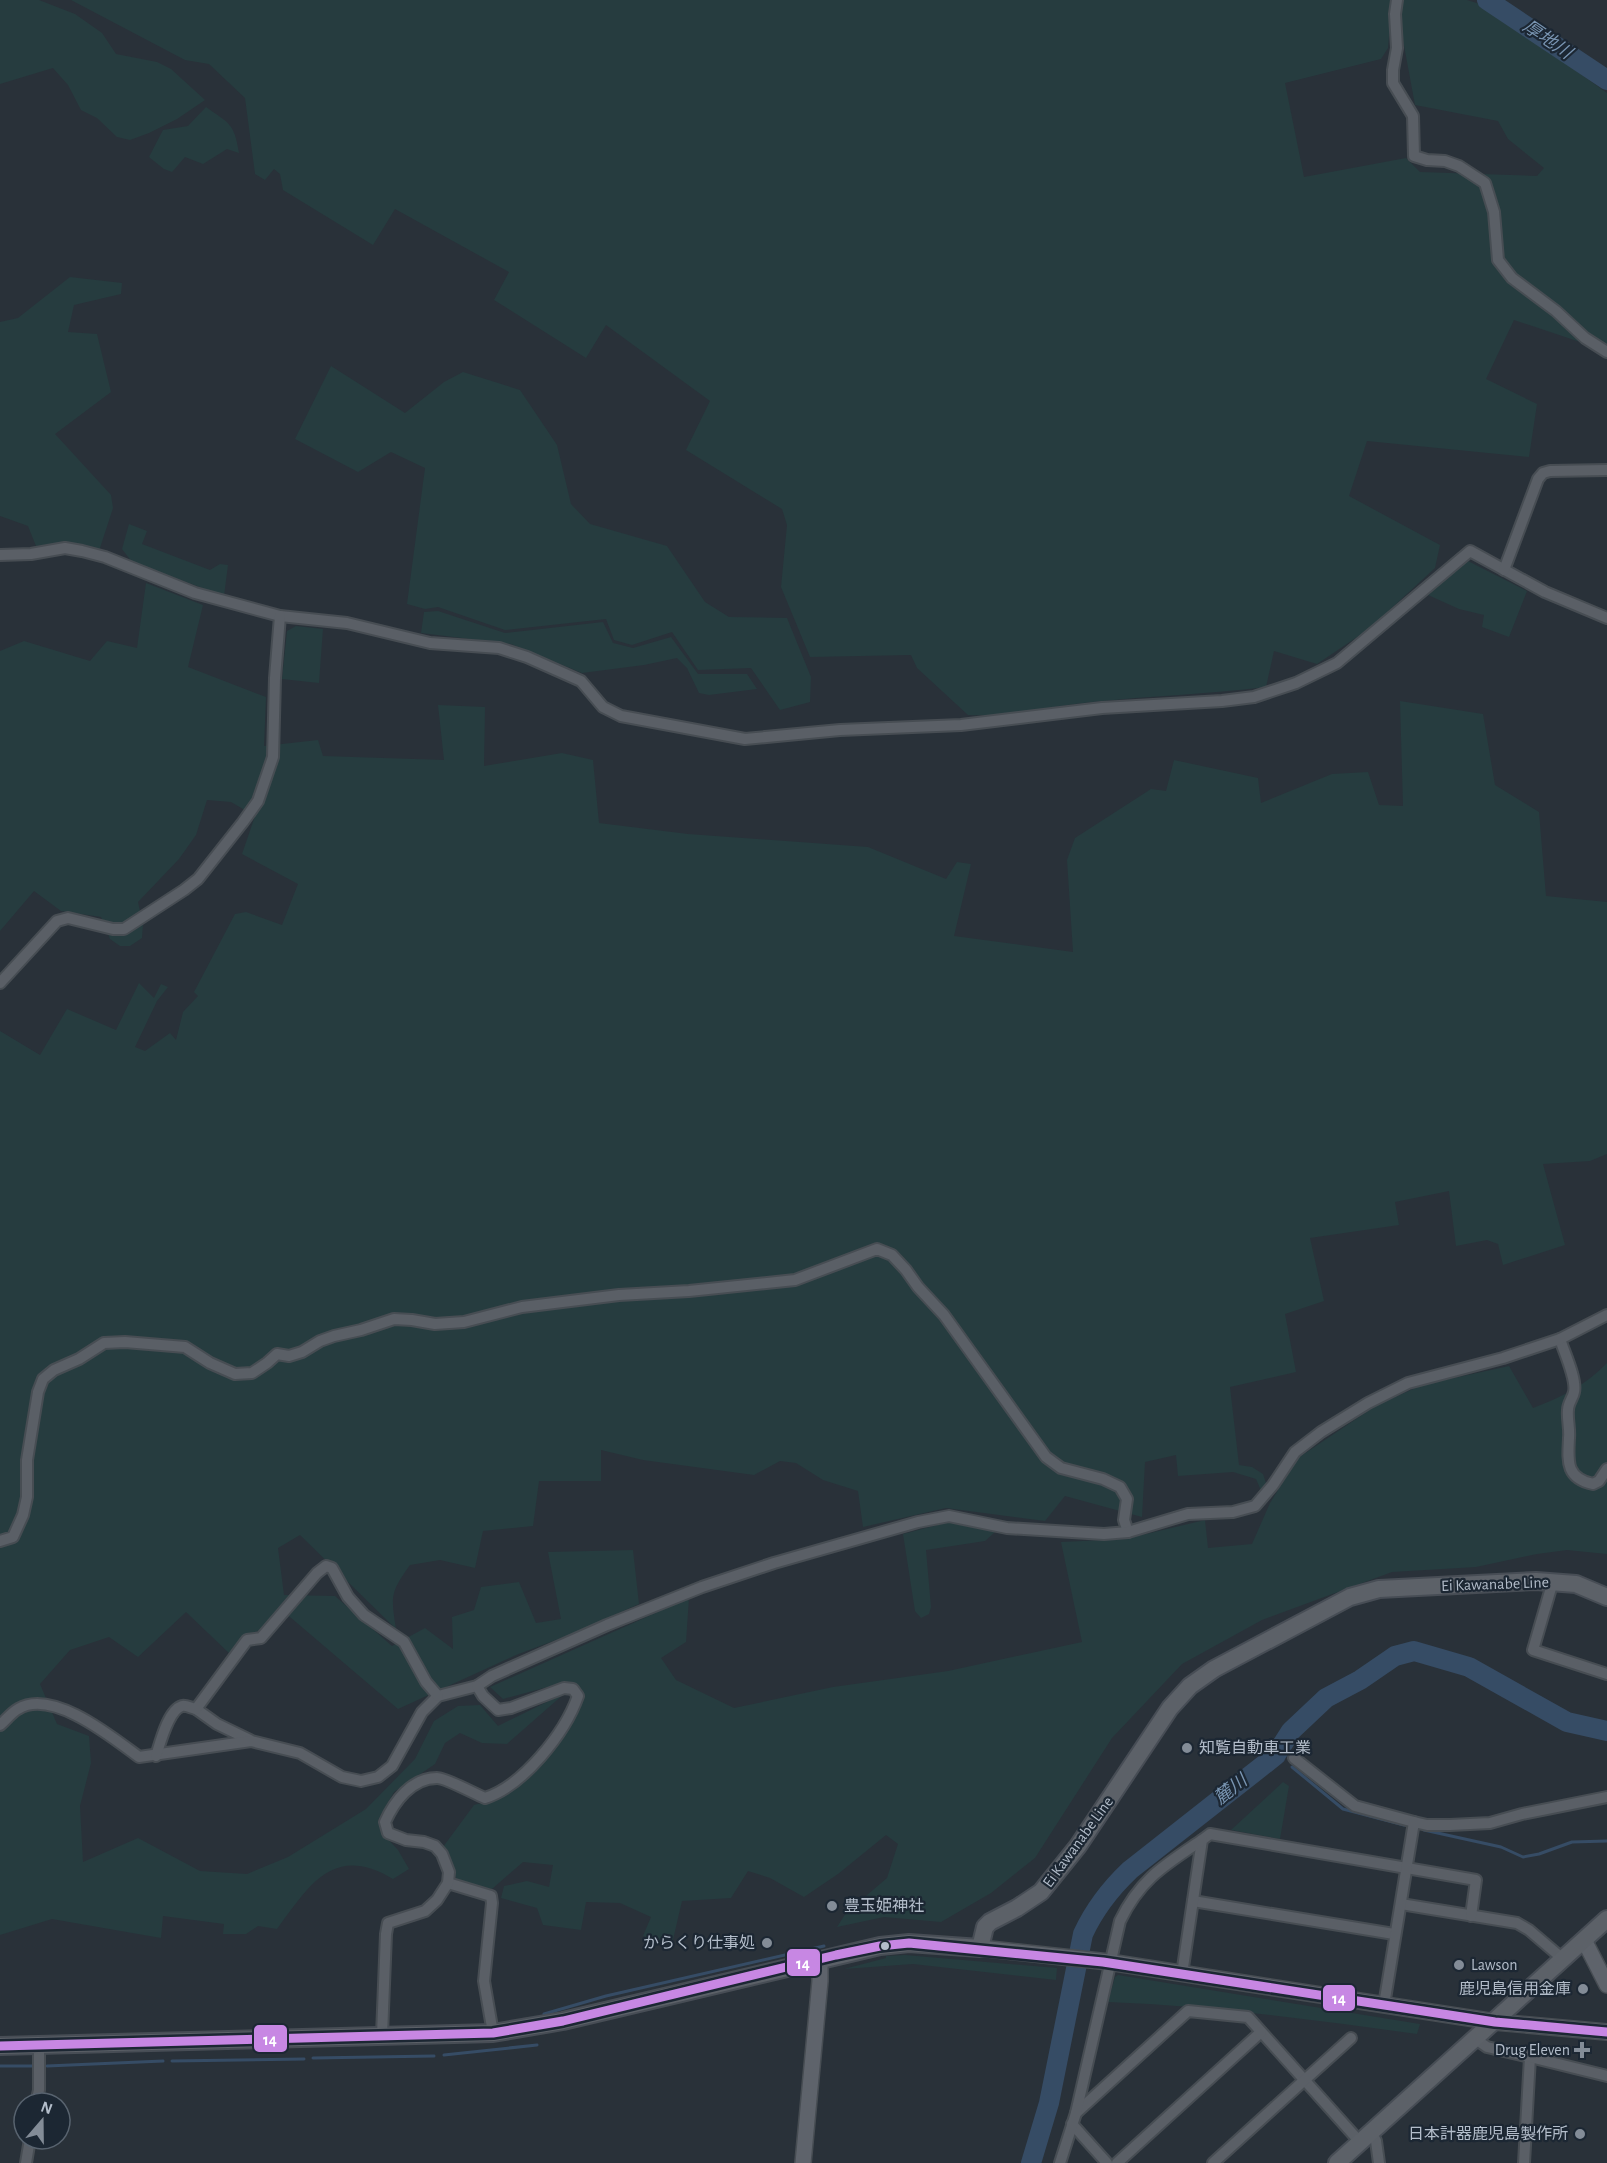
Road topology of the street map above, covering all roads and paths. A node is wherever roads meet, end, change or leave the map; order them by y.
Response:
1 (1398, 0) edge
2 (1607, 352) edge
3 (1607, 470) edge
4 (0, 555) edge
5 (1504, 570) junction
6 (280, 616) junction
7 (1607, 618) edge
8 (0, 983) edge
9 (1607, 1315) edge
10 (1560, 1339) junction
11 (1607, 1469) edge
12 (1128, 1532) junction
13 (0, 1541) edge
14 (1553, 1581) junction
15 (1607, 1597) edge
16 (1607, 1674) edge
17 (477, 1686) junction
18 (438, 1696) junction
19 (195, 1709) junction
20 (0, 1725) edge
21 (251, 1741) junction
22 (156, 1756) junction
23 (1294, 1758) dead end
24 (1607, 1797) edge
25 (1414, 1822) junction
26 (1202, 1840) junction
27 (1405, 1868) junction
28 (448, 1883) junction
29 (1193, 1901) junction
30 (1401, 1904) junction
31 (1471, 1916) junction
32 (1607, 1919) edge
33 (1394, 1934) junction
34 (1584, 1940) junction
35 (980, 1948) junction
36 (820, 1959) junction
37 (1563, 1959) junction
38 (1106, 1962) junction
39 (1182, 1974) junction
40 (1607, 1984) edge
41 (1384, 2005) junction
42 (1494, 2022) junction
43 (1261, 2032) junction
44 (1607, 2032) edge
45 (493, 2033) junction
46 (382, 2035) junction
47 (1351, 2038) dead end
48 (1474, 2038) junction
49 (39, 2044) junction
50 (0, 2046) edge
51 (1530, 2057) junction
52 (1607, 2076) edge
53 (1305, 2080) junction
54 (39, 2091) edge
55 (1076, 2113) junction
56 (1072, 2124) junction
57 (1366, 2137) junction
58 (1104, 2162) edge
59 (803, 2163) edge
60 (1060, 2163) edge
61 (1117, 2163) edge
62 (1213, 2163) edge
63 (1337, 2163) edge
64 (1379, 2163) edge
65 (1524, 2163) edge

1 - 2 street
3 - 5 street
4 - 6 street
5 - 6 street
5 - 7 street
6 - 8 street
9 - 10 street
10 - 11 street
10 - 12 street
12 - 13 street
12 - 17 street
14 - 15 main road, Ei Kawanabe Line
14 - 16 street
14 - 35 main road, Ei Kawanabe Line
17 - 18 street
17 - 28 street
18 - 19 street
18 - 21 street
19 - 21 street
19 - 22 street
20 - 22 street
21 - 22 street
23 - 25 street
24 - 25 street
25 - 27 street
26 - 27 street
26 - 29 street
26 - 38 street
27 - 30 street
27 - 31 street
28 - 45 street
28 - 46 street
29 - 33 street
29 - 39 street
30 - 31 street
30 - 33 street
31 - 37 street
32 - 34 main road
33 - 41 street
34 - 37 main road
34 - 40 street
35 - 36 main road
35 - 38 street
36 - 45 main road
36 - 59 street
37 - 42 main road
38 - 39 street
38 - 55 street
39 - 41 street
41 - 42 street
42 - 44 street
42 - 48 main road
43 - 53 street
43 - 55 street
43 - 61 street
45 - 46 main road
46 - 49 main road
47 - 53 street
48 - 51 street
48 - 57 main road
49 - 50 main road
49 - 54 street
51 - 52 street
51 - 65 street
53 - 57 street
53 - 62 street
55 - 56 street
56 - 58 street
56 - 60 street
57 - 63 main road
57 - 64 street

